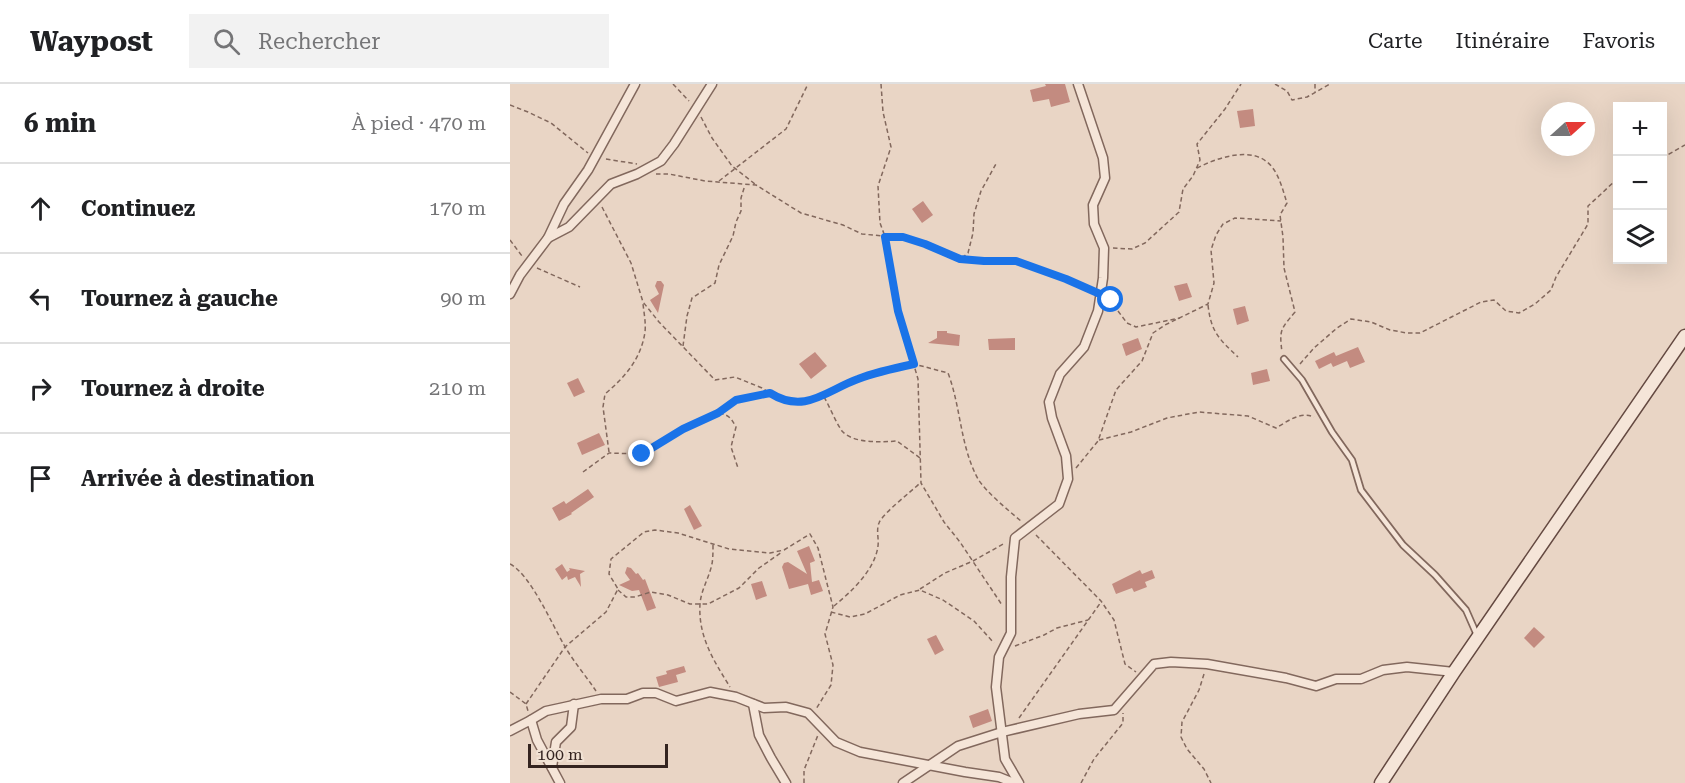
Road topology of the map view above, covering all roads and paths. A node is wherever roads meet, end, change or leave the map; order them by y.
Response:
1 (635, 84) edge
2 (673, 84) edge
3 (712, 84) edge
4 (808, 84) edge
5 (881, 84) edge
6 (1077, 84) edge
7 (1241, 84) edge
8 (1247, 84) edge
9 (1275, 84) edge
10 (1315, 84) edge
11 (1330, 84) edge
12 (1315, 93) junction
13 (510, 105) edge
14 (697, 109) junction
15 (1685, 145) edge
16 (1666, 156) edge
17 (594, 158) junction
18 (997, 162) dead end
19 (650, 167) junction
20 (735, 168) junction
21 (1197, 168) junction
22 (638, 174) junction
23 (718, 182) junction
24 (1613, 182) edge
25 (746, 184) junction
26 (756, 185) junction
27 (597, 199) junction
28 (1281, 221) junction
29 (885, 237) junction
30 (548, 238) junction
31 (510, 240) edge
32 (1104, 248) junction
33 (960, 259) junction
34 (528, 264) junction
35 (580, 287) dead end
36 (510, 294) edge
37 (1100, 294) junction
38 (643, 303) junction
39 (1208, 304) junction
40 (1180, 318) junction
41 (1685, 336) edge
42 (683, 347) junction
43 (1238, 357) dead end
44 (1284, 359) joint
45 (914, 364) junction
46 (1294, 371) junction
47 (770, 393) junction
48 (824, 396) junction
49 (718, 413) junction
50 (1327, 423) junction
51 (1098, 441) junction
52 (609, 453) junction
53 (920, 458) junction
54 (738, 468) dead end
55 (583, 472) dead end
56 (1068, 479) junction
57 (921, 483) junction
58 (1028, 527) junction
59 (1015, 538) junction
60 (713, 544) junction
61 (784, 550) junction
62 (973, 561) junction
63 (510, 564) edge
64 (618, 590) junction
65 (920, 590) junction
66 (1101, 601) junction
67 (700, 604) junction
68 (833, 607) junction
69 (831, 612) junction
70 (1011, 620) junction
71 (1088, 620) junction
72 (1478, 638) junction
73 (565, 647) junction
74 (1002, 652) junction
75 (1207, 664) junction
76 (1454, 672) junction
77 (1142, 677) junction
78 (510, 692) edge
79 (736, 697) junction
80 (601, 699) junction
81 (1124, 700) junction
82 (526, 704) junction
83 (574, 704) junction
84 (753, 704) junction
85 (811, 716) junction
86 (531, 720) junction
87 (821, 726) junction
88 (510, 731) edge
89 (1006, 731) junction
90 (929, 765) junction
91 (552, 767) junction
92 (997, 780) edge
93 (560, 783) edge
94 (786, 783) edge
95 (804, 783) edge
96 (903, 783) edge
97 (1017, 783) edge
98 (1081, 783) edge
99 (1211, 783) edge
100 (1381, 783) edge

1 - 17 street
2 - 14 path
3 - 14 street
4 - 20 path
5 - 29 path
6 - 32 street
7 - 8 path
7 - 21 path
9 - 12 path
10 - 12 path
11 - 12 path
13 - 17 path
14 - 19 street
14 - 20 path
15 - 16 path
17 - 19 path
17 - 30 street
18 - 33 path
19 - 22 street
20 - 23 path
20 - 26 path
21 - 28 path
21 - 32 path
22 - 23 path
22 - 27 street
23 - 25 path
24 - 46 path
25 - 26 path
25 - 42 path
26 - 29 path
27 - 30 street
27 - 38 path
28 - 39 path
28 - 44 path
29 - 33 path
29 - 45 path
30 - 34 street
31 - 34 path
32 - 37 street
33 - 37 path
34 - 35 path
34 - 36 street
37 - 40 path
37 - 56 street
38 - 42 path
38 - 52 path
39 - 40 path
39 - 43 path
40 - 51 path
41 - 72 main road
42 - 47 path
44 - 46 lane
45 - 48 path
45 - 53 path
45 - 58 path
46 - 50 lane
47 - 48 path
47 - 49 path
48 - 53 path
49 - 52 path
49 - 54 path
50 - 51 path
50 - 72 lane
51 - 56 path
52 - 55 path
53 - 57 path
56 - 58 street
57 - 62 path
57 - 68 path
58 - 59 street
58 - 66 path
59 - 62 path
59 - 70 street
60 - 61 path
60 - 64 path
60 - 67 path
61 - 67 path
61 - 68 path
62 - 65 path
62 - 70 path
63 - 73 path
64 - 67 path
64 - 73 path
65 - 69 path
65 - 74 path
66 - 71 path
66 - 77 path
67 - 79 path
68 - 69 path
69 - 85 path
70 - 74 street
71 - 74 path
71 - 89 path
72 - 76 main road
73 - 80 path
73 - 82 path
74 - 89 street
75 - 76 street
75 - 77 street
75 - 99 path
76 - 100 main road
77 - 81 street
78 - 82 path
79 - 80 street
79 - 84 street
80 - 83 street
81 - 89 street
81 - 98 path
82 - 86 path
83 - 86 street
83 - 91 street
84 - 85 street
84 - 94 street
85 - 87 street
86 - 88 street
86 - 91 street
87 - 90 street
87 - 95 path
89 - 90 street
89 - 97 street
90 - 92 street
90 - 96 street
91 - 93 street
92 - 97 street

